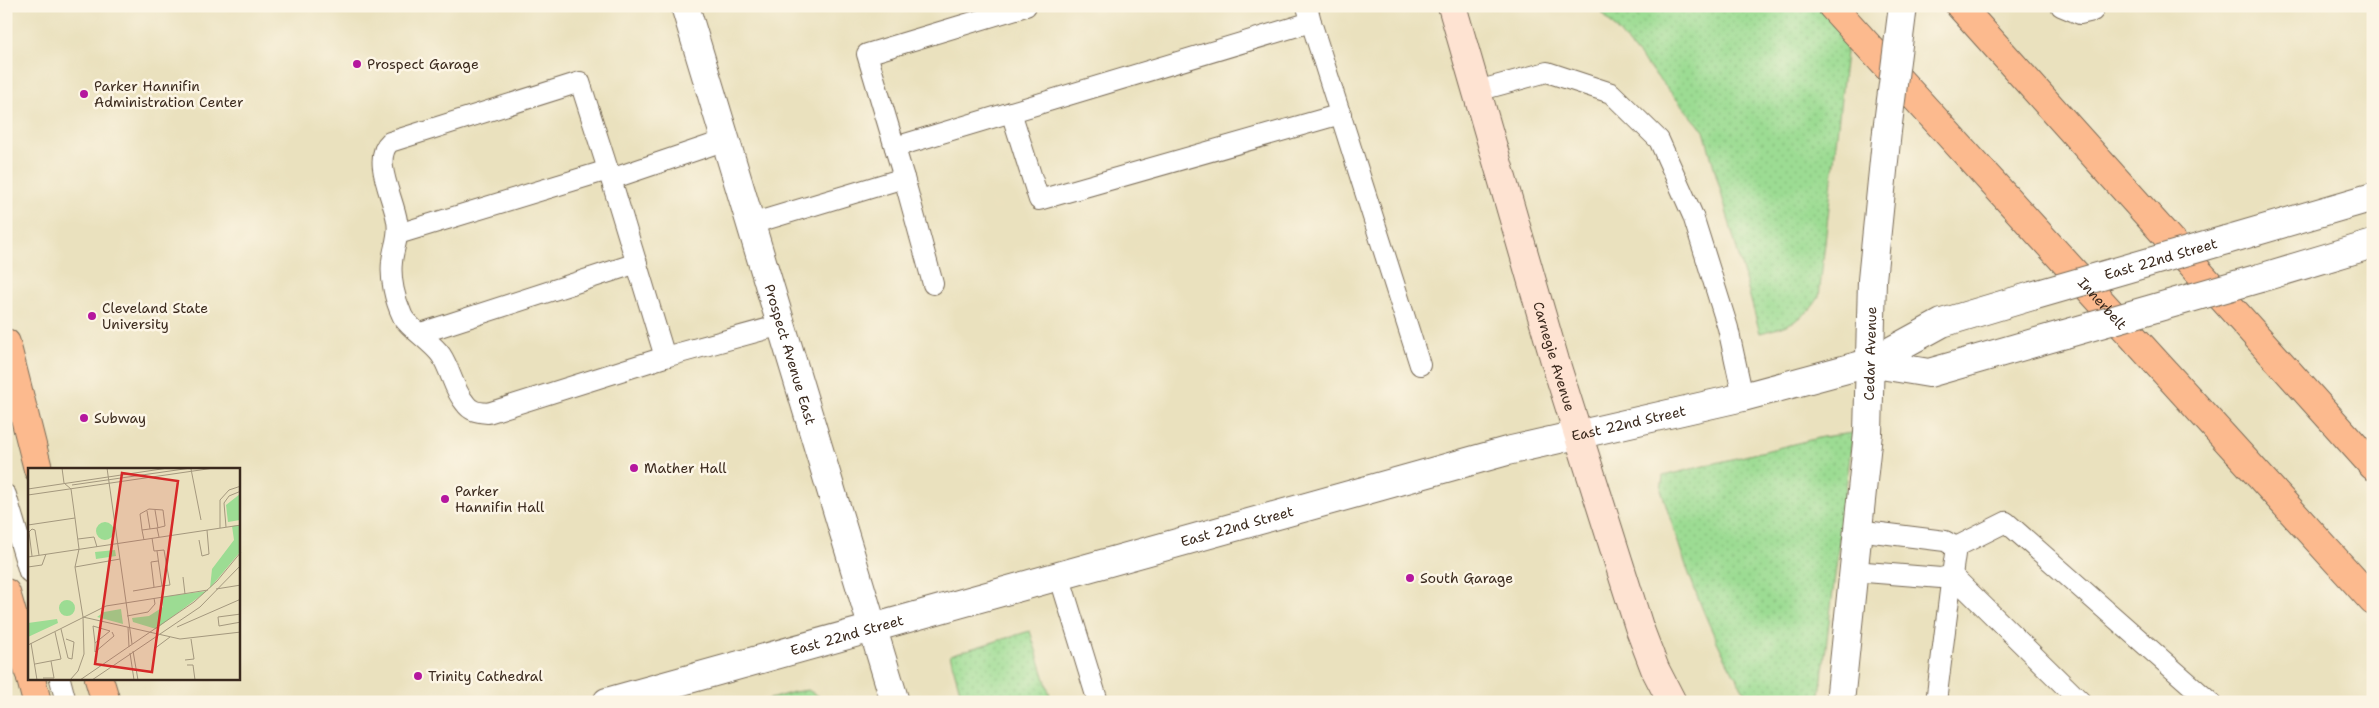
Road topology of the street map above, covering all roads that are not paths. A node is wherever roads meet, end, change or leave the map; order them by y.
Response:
1 (685, 6) edge
2 (1026, 6) edge
3 (1452, 6) edge
4 (1832, 6) edge
5 (1903, 6) edge
6 (1960, 6) edge
7 (2061, 6) edge
8 (2093, 11) dead end
9 (1309, 14) edge
10 (1477, 91) junction
11 (1011, 112) junction
12 (1341, 114) junction
13 (726, 140) junction
14 (895, 146) junction
15 (609, 174) junction
16 (904, 178) junction
17 (2373, 197) edge
18 (751, 224) junction
19 (398, 234) junction
20 (2373, 244) edge
21 (637, 263) junction
22 (933, 284) dead end
23 (782, 325) junction
24 (421, 333) junction
25 (6, 343) edge
26 (665, 356) junction
27 (1869, 363) junction
28 (1420, 365) dead end
29 (1743, 397) junction
30 (1578, 433) junction
31 (2373, 466) edge
32 (38, 468) edge
33 (6, 495) edge
34 (1857, 530) junction
35 (1956, 548) junction
36 (28, 569) edge
37 (1853, 571) junction
38 (1059, 574) junction
39 (1952, 575) junction
40 (6, 593) edge
41 (2373, 601) edge
42 (874, 628) junction
43 (28, 669) edge
44 (31, 680) edge
45 (60, 680) edge
46 (99, 680) edge
47 (37, 702) edge
48 (66, 702) edge
49 (106, 702) edge
50 (608, 702) edge
51 (895, 702) edge
52 (1098, 702) edge
53 (1672, 702) edge
54 (1840, 702) edge
55 (1936, 702) edge
56 (2081, 702) edge
57 (2210, 702) edge

1 - 13 street, Prospect Avenue East
2 - 14 lane
3 - 10 main road, Carnegie Avenue
4 - 41 main road, Innerbelt
5 - 27 street, Cedar Avenue, bridge
6 - 31 main road
7 - 8 lane
9 - 11 lane
9 - 12 lane
10 - 29 lane
10 - 30 main road, Carnegie Avenue
11 - 12 lane
11 - 14 lane
12 - 28 lane
13 - 15 lane
13 - 18 street, Prospect Avenue East
14 - 16 lane
15 - 19 lane
15 - 19 lane
15 - 21 lane
16 - 18 lane
16 - 22 lane
17 - 27 street, East 22nd Street, bridge
18 - 23 street, Prospect Avenue East
19 - 24 lane
20 - 27 street, East 22nd Street, bridge
21 - 24 lane
21 - 26 lane
23 - 26 lane
23 - 42 street, Prospect Avenue East
24 - 26 lane
25 - 32 main road
27 - 29 street, East 22nd Street
27 - 34 street, Cedar Avenue
29 - 30 street, East 22nd Street
30 - 38 street, East 22nd Street
30 - 53 main road, Carnegie Avenue
33 - 36 lane
34 - 35 lane
34 - 37 street, Cedar Avenue
35 - 39 lane
35 - 57 lane
37 - 39 lane
37 - 54 street, Cedar Avenue
38 - 42 street, East 22nd Street
38 - 52 lane
39 - 55 lane
39 - 56 lane
40 - 43 main road
42 - 50 street, East 22nd Street
42 - 51 street, Prospect Avenue East
44 - 47 main road
45 - 48 lane
46 - 49 main road

